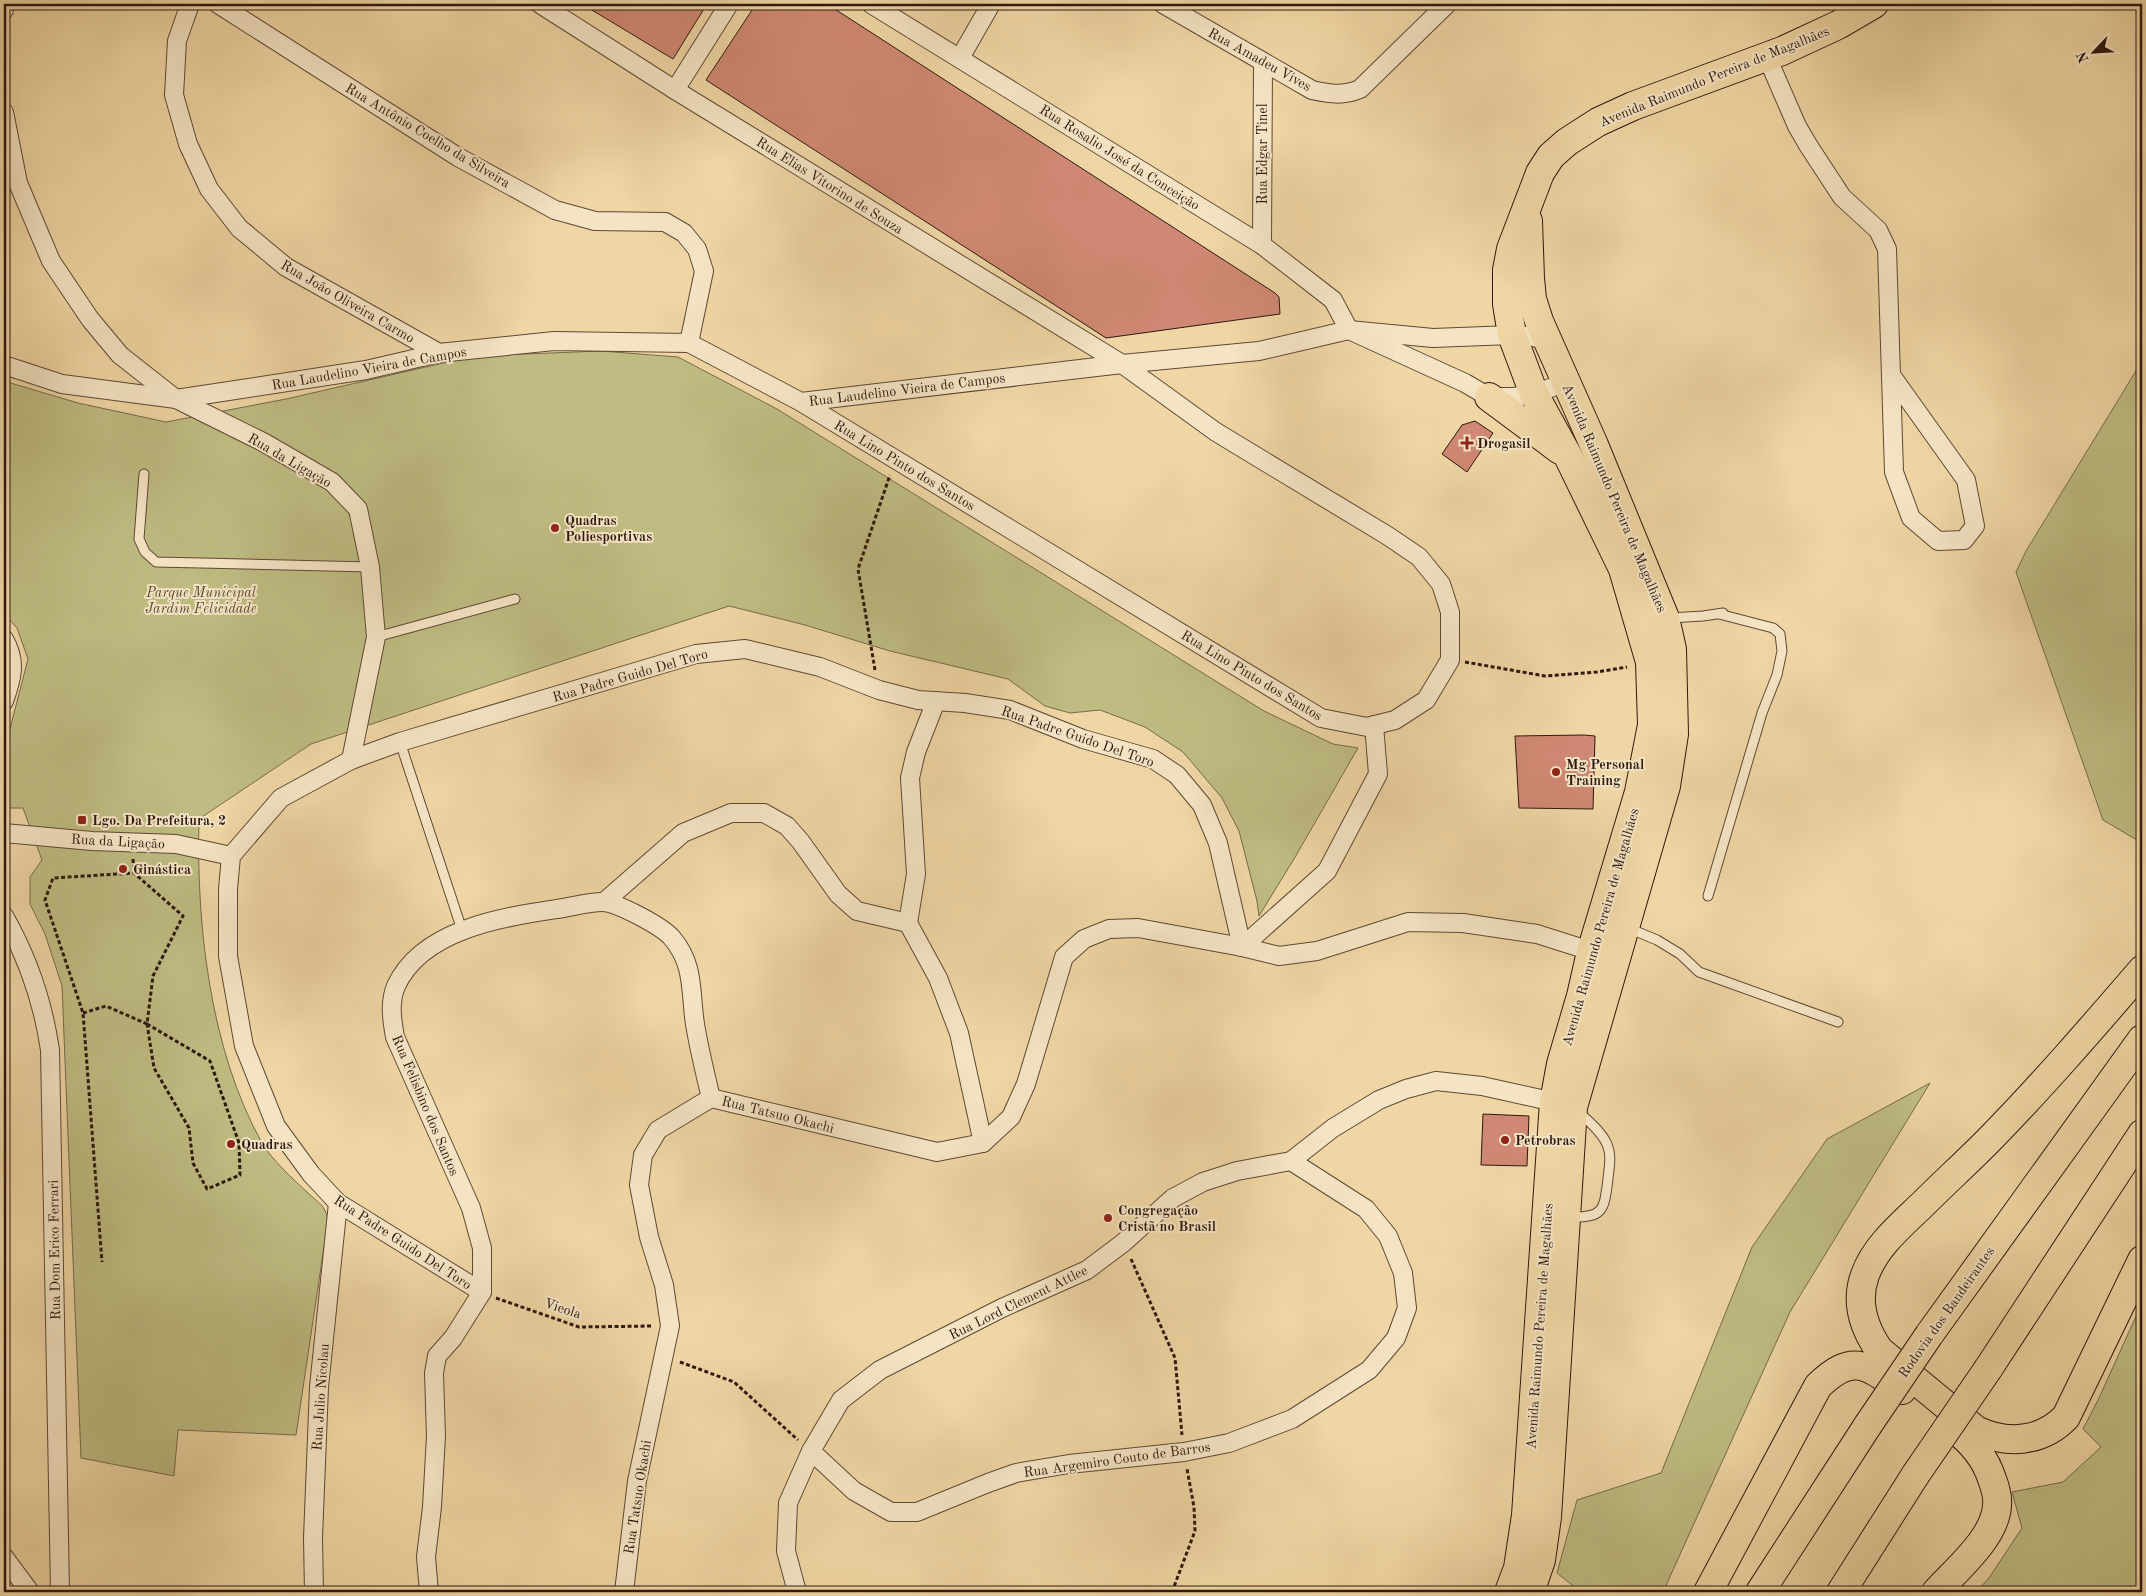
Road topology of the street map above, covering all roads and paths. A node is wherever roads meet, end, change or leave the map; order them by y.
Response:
1 (4, 4) edge
2 (190, 4) edge
3 (218, 4) edge
4 (540, 4) edge
5 (728, 4) edge
6 (871, 4) edge
7 (991, 4) edge
8 (1162, 4) edge
9 (1874, 4) edge
10 (1436, 7) edge
11 (4, 10) edge
12 (1767, 57) junction
13 (960, 58) junction
14 (1262, 62) junction
15 (675, 90) junction
16 (4, 112) edge
17 (1528, 203) junction
18 (1262, 245) junction
19 (1349, 330) junction
20 (1512, 335) junction
21 (1548, 341) junction
22 (689, 343) junction
23 (440, 353) junction
24 (4, 364) edge
25 (1122, 364) junction
26 (1892, 375) junction
27 (1566, 382) junction
28 (1534, 394) junction
29 (1489, 397) junction
30 (176, 400) junction
31 (801, 402) junction
32 (1568, 456) junction
33 (896, 460) junction
34 (144, 474) dead end
35 (370, 567) junction
36 (515, 599) dead end
37 (1652, 620) junction
38 (376, 637) junction
39 (4, 639) edge
40 (1450, 660) junction
41 (1650, 662) junction
42 (879, 690) junction
43 (4, 701) edge
44 (936, 701) junction
45 (1374, 725) junction
46 (400, 742) junction
47 (351, 760) junction
48 (4, 833) edge
49 (231, 856) junction
50 (1708, 896) dead end
51 (604, 902) junction
52 (4, 916) edge
53 (908, 923) junction
54 (1626, 927) junction
55 (462, 930) junction
56 (1242, 947) junction
57 (1604, 955) junction
58 (2142, 970) edge
59 (83, 1013) junction
60 (1838, 1022) dead end
61 (147, 1024) junction
62 (2142, 1039) edge
63 (711, 1098) junction
64 (1564, 1105) junction
65 (2142, 1134) edge
66 (983, 1144) junction
67 (1290, 1161) junction
68 (338, 1203) junction
69 (1556, 1216) junction
70 (1123, 1243) junction
71 (2142, 1260) edge
72 (102, 1262) dead end
73 (482, 1292) junction
74 (670, 1326) junction
75 (664, 1355) junction
76 (811, 1450) junction
77 (1184, 1452) junction
78 (4, 1557) edge
79 (30, 1592) edge
80 (60, 1592) edge
81 (314, 1592) edge
82 (429, 1592) edge
83 (624, 1592) edge
84 (797, 1592) edge
85 (1172, 1592) edge
86 (1510, 1592) edge
87 (1530, 1592) edge
88 (1708, 1592) edge
89 (1760, 1592) edge
90 (1841, 1592) edge
91 (1936, 1592) edge

1 - 11 street
2 - 23 street, Rua João Oliveira Carmo
3 - 22 street, Rua Antônio Coelho da Silveira
4 - 15 street, Rua Elias Vitorino de Souza
5 - 15 street
6 - 13 street, Rua Rosalio José da Conceição
7 - 13 street
8 - 14 street, Rua Amadeu Vives
9 - 12 main road, Avenida Raimundo Pereira de Magalhães
10 - 14 street, Rua Amadeu Vives
12 - 17 main road, Avenida Raimundo Pereira de Magalhães
12 - 26 street
13 - 18 street, Rua Rosalio José da Conceição
14 - 18 street, Rua Edgar Tinel
15 - 25 street, Rua Elias Vitorino de Souza
16 - 30 street
17 - 20 main road, Avenida Raimundo Pereira de Magalhães
17 - 21 main road, Avenida Raimundo Pereira de Magalhães
18 - 19 street, Rua Rosalio José da Conceição
19 - 20 street
19 - 25 street, Rua Laudelino Vieira de Campos
19 - 29 street
20 - 21 street
20 - 28 main road, Avenida Raimundo Pereira de Magalhães
21 - 27 main road, Avenida Raimundo Pereira de Magalhães
22 - 23 street, Rua Laudelino Vieira de Campos
22 - 31 street, Rua Laudelino Vieira de Campos
23 - 30 street, Rua Laudelino Vieira de Campos
24 - 30 street, Rua Laudelino Vieira de Campos
25 - 31 street, Rua Laudelino Vieira de Campos
25 - 40 street
26 - 26 street
27 - 28 street
27 - 37 main road, Avenida Raimundo Pereira de Magalhães
28 - 29 street
28 - 32 main road, Avenida Raimundo Pereira de Magalhães
29 - 32 main road
30 - 35 street, Rua da Ligação
31 - 33 street, Rua Lino Pinto dos Santos
32 - 37 main road, Avenida Raimundo Pereira de Magalhães
33 - 42 path
33 - 45 street, Rua Lino Pinto dos Santos
34 - 35 lane
35 - 38 street, Rua da Ligação
36 - 38 lane
37 - 41 main road, Avenida Raimundo Pereira de Magalhães
37 - 50 lane
37 - 54 main road, Avenida Raimundo Pereira de Magalhães
38 - 47 street, Rua da Ligação
39 - 43 street
40 - 41 path
40 - 45 street, Rua Lino Pinto dos Santos
41 - 57 main road, Avenida Raimundo Pereira de Magalhães
42 - 44 street, Rua Padre Guido Del Toro
42 - 46 street, Rua Padre Guido Del Toro
44 - 53 street
44 - 56 street, Rua Padre Guido Del Toro
45 - 56 street
46 - 47 street, Rua Padre Guido Del Toro
46 - 55 lane
47 - 49 street, Rua Padre Guido Del Toro
48 - 49 street, Rua da Ligação
49 - 68 street, Rua Padre Guido Del Toro
51 - 53 street
51 - 55 street, Rua Felisbino dos Santos
51 - 63 street
52 - 80 street, Rua Dom Erico Ferrari
53 - 66 street
54 - 57 main road, Avenida Raimundo Pereira de Magalhães
54 - 60 lane
55 - 73 street, Rua Felisbino dos Santos
56 - 57 street
56 - 66 street
57 - 64 main road, Avenida Raimundo Pereira de Magalhães
58 - 71 main road
59 - 61 path
59 - 61 path
59 - 72 path
61 - 61 path
62 - 89 main road, Rodovia dos Bandeirantes, bridge
63 - 66 street, Rua Tatsuo Okachi
63 - 74 street, Rua Tatsuo Okachi
64 - 67 street, Rua Lord Clement Attlee
64 - 69 main road, Avenida Raimundo Pereira de Magalhães
64 - 69 lane
65 - 90 main road, bridge
67 - 70 street, Rua Lord Clement Attlee
67 - 77 street, Rua Argemiro Couto de Barros
68 - 73 street, Rua Padre Guido Del Toro
68 - 81 street, Rua Julio Nicolau
69 - 86 main road, Avenida Raimundo Pereira de Magalhães
69 - 87 main road, Avenida Raimundo Pereira de Magalhães
70 - 76 street, Rua Lord Clement Attlee
70 - 77 path
73 - 74 path, Vieola
73 - 82 street
74 - 75 street, Rua Tatsuo Okachi
75 - 76 path
75 - 83 street, Rua Tatsuo Okachi
76 - 77 street, Rua Argemiro Couto de Barros
76 - 84 street, Rua Lord Clement Attlee
77 - 85 path
78 - 79 street
88 - 91 main road

